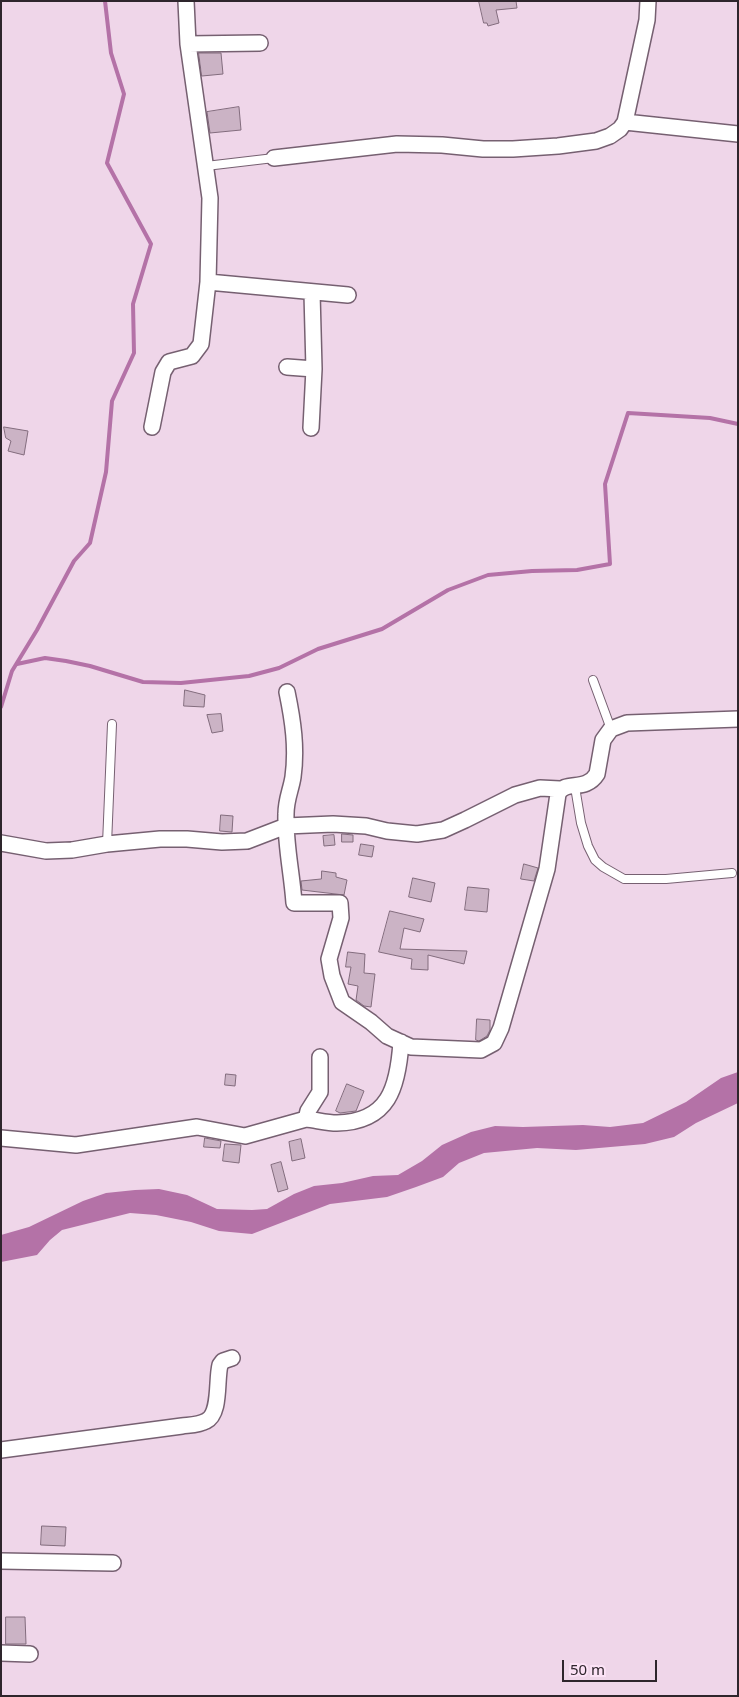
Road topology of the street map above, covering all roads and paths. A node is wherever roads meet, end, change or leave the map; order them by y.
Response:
1 (186, 1) edge
2 (648, 1) edge
3 (260, 43) dead end
4 (188, 44) junction
5 (625, 122) junction
6 (738, 134) edge
7 (274, 158) joint
8 (206, 166) junction
9 (208, 282) junction
10 (312, 293) junction
11 (348, 296) dead end
12 (287, 367) dead end
13 (314, 369) junction
14 (152, 427) dead end
15 (311, 428) dead end
16 (594, 680) dead end
17 (287, 692) dead end
18 (738, 719) edge
19 (112, 724) dead end
20 (611, 729) junction
21 (576, 787) junction
22 (560, 789) junction
23 (286, 826) junction
24 (1, 843) edge
25 (107, 844) junction
26 (732, 873) dead end
27 (401, 1042) junction
28 (320, 1057) dead end
29 (306, 1119) junction
30 (1, 1138) edge
31 (232, 1358) dead end
32 (1, 1450) edge
33 (1, 1561) edge
34 (113, 1563) dead end
35 (1, 1653) edge
36 (30, 1654) dead end

1 - 4 street
2 - 5 street
3 - 4 street
4 - 8 street
5 - 6 street
5 - 7 street
7 - 8 lane
8 - 9 street
9 - 10 street
9 - 14 street
10 - 11 street
10 - 13 street
12 - 13 street
13 - 15 street
16 - 20 lane
17 - 23 street
18 - 20 street
19 - 25 lane
20 - 21 street
21 - 22 street
21 - 26 lane
22 - 23 street
22 - 27 street
23 - 25 street
23 - 27 street
24 - 25 street
27 - 29 street
28 - 29 street
29 - 30 street
31 - 32 street
33 - 34 street
35 - 36 street

